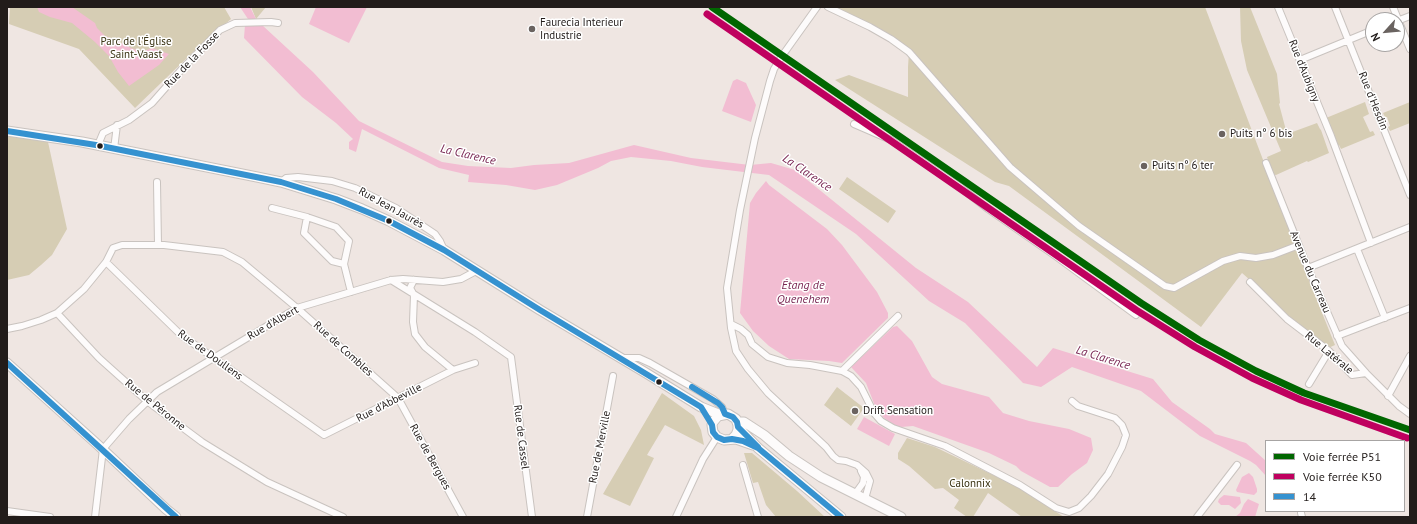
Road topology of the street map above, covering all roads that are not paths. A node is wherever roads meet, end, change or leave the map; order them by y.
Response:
1 (817, 7) edge
2 (828, 7) edge
3 (1278, 7) edge
4 (1335, 7) edge
5 (278, 23) dead end
6 (1365, 33) edge
7 (1405, 36) edge
8 (1348, 40) junction
9 (1410, 48) edge
10 (1300, 60) junction
11 (854, 124) dead end
12 (117, 125) junction
13 (7, 131) edge
14 (98, 145) junction
15 (114, 149) junction
16 (1266, 163) dead end
17 (157, 182) dead end
18 (281, 182) junction
19 (1410, 195) edge
20 (272, 208) dead end
21 (307, 217) junction
22 (1410, 227) edge
23 (1371, 243) junction
24 (158, 245) junction
25 (1299, 245) junction
26 (1357, 249) junction
27 (444, 250) junction
28 (106, 262) junction
29 (344, 264) junction
30 (1308, 268) junction
31 (476, 271) junction
32 (391, 280) junction
33 (414, 280) junction
34 (1250, 282) dead end
35 (351, 292) junction
36 (414, 295) junction
37 (297, 308) junction
38 (1410, 308) edge
39 (57, 313) junction
40 (1136, 315) dead end
41 (898, 316) dead end
42 (1385, 318) junction
43 (731, 324) junction
44 (7, 329) edge
45 (1337, 336) junction
46 (1328, 351) junction
47 (1410, 356) edge
48 (213, 358) junction
49 (621, 358) junction
50 (7, 363) edge
51 (475, 363) dead end
52 (453, 370) junction
53 (842, 371) junction
54 (1366, 373) junction
55 (613, 376) dead end
56 (1309, 384) dead end
57 (1388, 396) junction
58 (398, 398) junction
59 (147, 401) junction
60 (1072, 401) dead end
61 (701, 407) junction
62 (723, 414) junction
63 (1410, 414) edge
64 (712, 425) junction
65 (738, 425) junction
66 (324, 435) joint
67 (717, 437) junction
68 (732, 438) junction
69 (758, 448) junction
70 (103, 449) junction
71 (743, 465) dead end
72 (1237, 465) dead end
73 (860, 468) junction
74 (855, 494) junction
75 (865, 499) junction
76 (7, 511) edge
77 (328, 514) edge
78 (758, 516) edge
79 (50, 517) edge
80 (95, 517) edge
81 (176, 517) edge
82 (343, 517) edge
83 (463, 517) edge
84 (532, 517) edge
85 (587, 517) edge
86 (676, 517) edge
87 (750, 517) edge
88 (841, 517) edge
89 (901, 517) edge
90 (1197, 517) edge

1 - 43 street
2 - 25 street
3 - 10 street, Rue d'Aubigny
4 - 8 street, Rue d'Hesdin
5 - 12 street, Rue de la Fosse
6 - 8 street
7 - 9 street
8 - 10 street
8 - 19 street, Rue d'Hesdin
10 - 23 street, Rue d'Aubigny
11 - 40 street
12 - 14 street, Rue de la Fosse
12 - 15 street
13 - 14 main road, Rue Jean Jaurès
14 - 15 main road, Rue Jean Jaurès
15 - 18 main road, Rue Jean Jaurès
16 - 25 street, Avenue du Carreau
17 - 24 street
18 - 27 main road, Rue Jean Jaurès
18 - 27 street, Rue Jean Jaurès
20 - 21 street
21 - 29 street
21 - 29 street
22 - 23 street
23 - 26 street
24 - 28 street, Rue de Combles
24 - 37 street, Rue de Combles
25 - 30 street, Avenue du Carreau
26 - 30 street
26 - 42 street
27 - 31 main road, Rue Jean Jaurès
28 - 39 street
28 - 48 street, Rue de Doullens
29 - 35 street
30 - 45 street, Avenue du Carreau
31 - 33 street, Rue d'Albert
31 - 49 main road, Rue Jean Jaurès
32 - 33 street, Rue d'Albert
32 - 35 street, Rue d'Albert
32 - 36 street
33 - 36 street
34 - 46 street, Rue Latérale
35 - 37 street, Rue d'Albert
36 - 52 street
36 - 84 street, Rue de Cassel
37 - 48 street, Rue d'Albert
37 - 58 street, Rue de Combles
38 - 42 street
39 - 44 street
39 - 59 street, Rue de Péronne
41 - 53 street
42 - 45 street
43 - 53 street
43 - 73 street
45 - 54 street, Avenue du Carreau
46 - 54 street, Rue Latérale
46 - 56 street
47 - 57 street
48 - 59 street, Rue d'Albert
48 - 66 street, Rue de Doullens
49 - 61 main road, Rue Jean Jaurès
49 - 62 street
50 - 70 main road
51 - 52 street, Rue d'Abbeville
52 - 58 street, Rue d'Abbeville
53 - 60 street
54 - 57 street, Rue Latérale
55 - 85 street, Rue de Merville
57 - 63 street, Rue Latérale
58 - 66 street, Rue d'Abbeville
58 - 83 street, Rue de Bergues
59 - 70 street, Rue d'Albert
59 - 77 street, Rue de Péronne
61 - 62 main road, Rue Jean Jaurès
61 - 64 main road, Rue Jean Jaurès
62 - 64 main road
62 - 65 main road
64 - 67 main road
65 - 68 main road
65 - 69 main road
65 - 74 main road
67 - 68 main road
67 - 86 street
68 - 69 main road
69 - 88 main road
70 - 80 street
70 - 81 main road
71 - 78 street
72 - 90 street
73 - 74 street
73 - 75 street
74 - 75 main road
75 - 89 main road
76 - 79 street
77 - 82 street, Rue de Péronne
78 - 87 street

